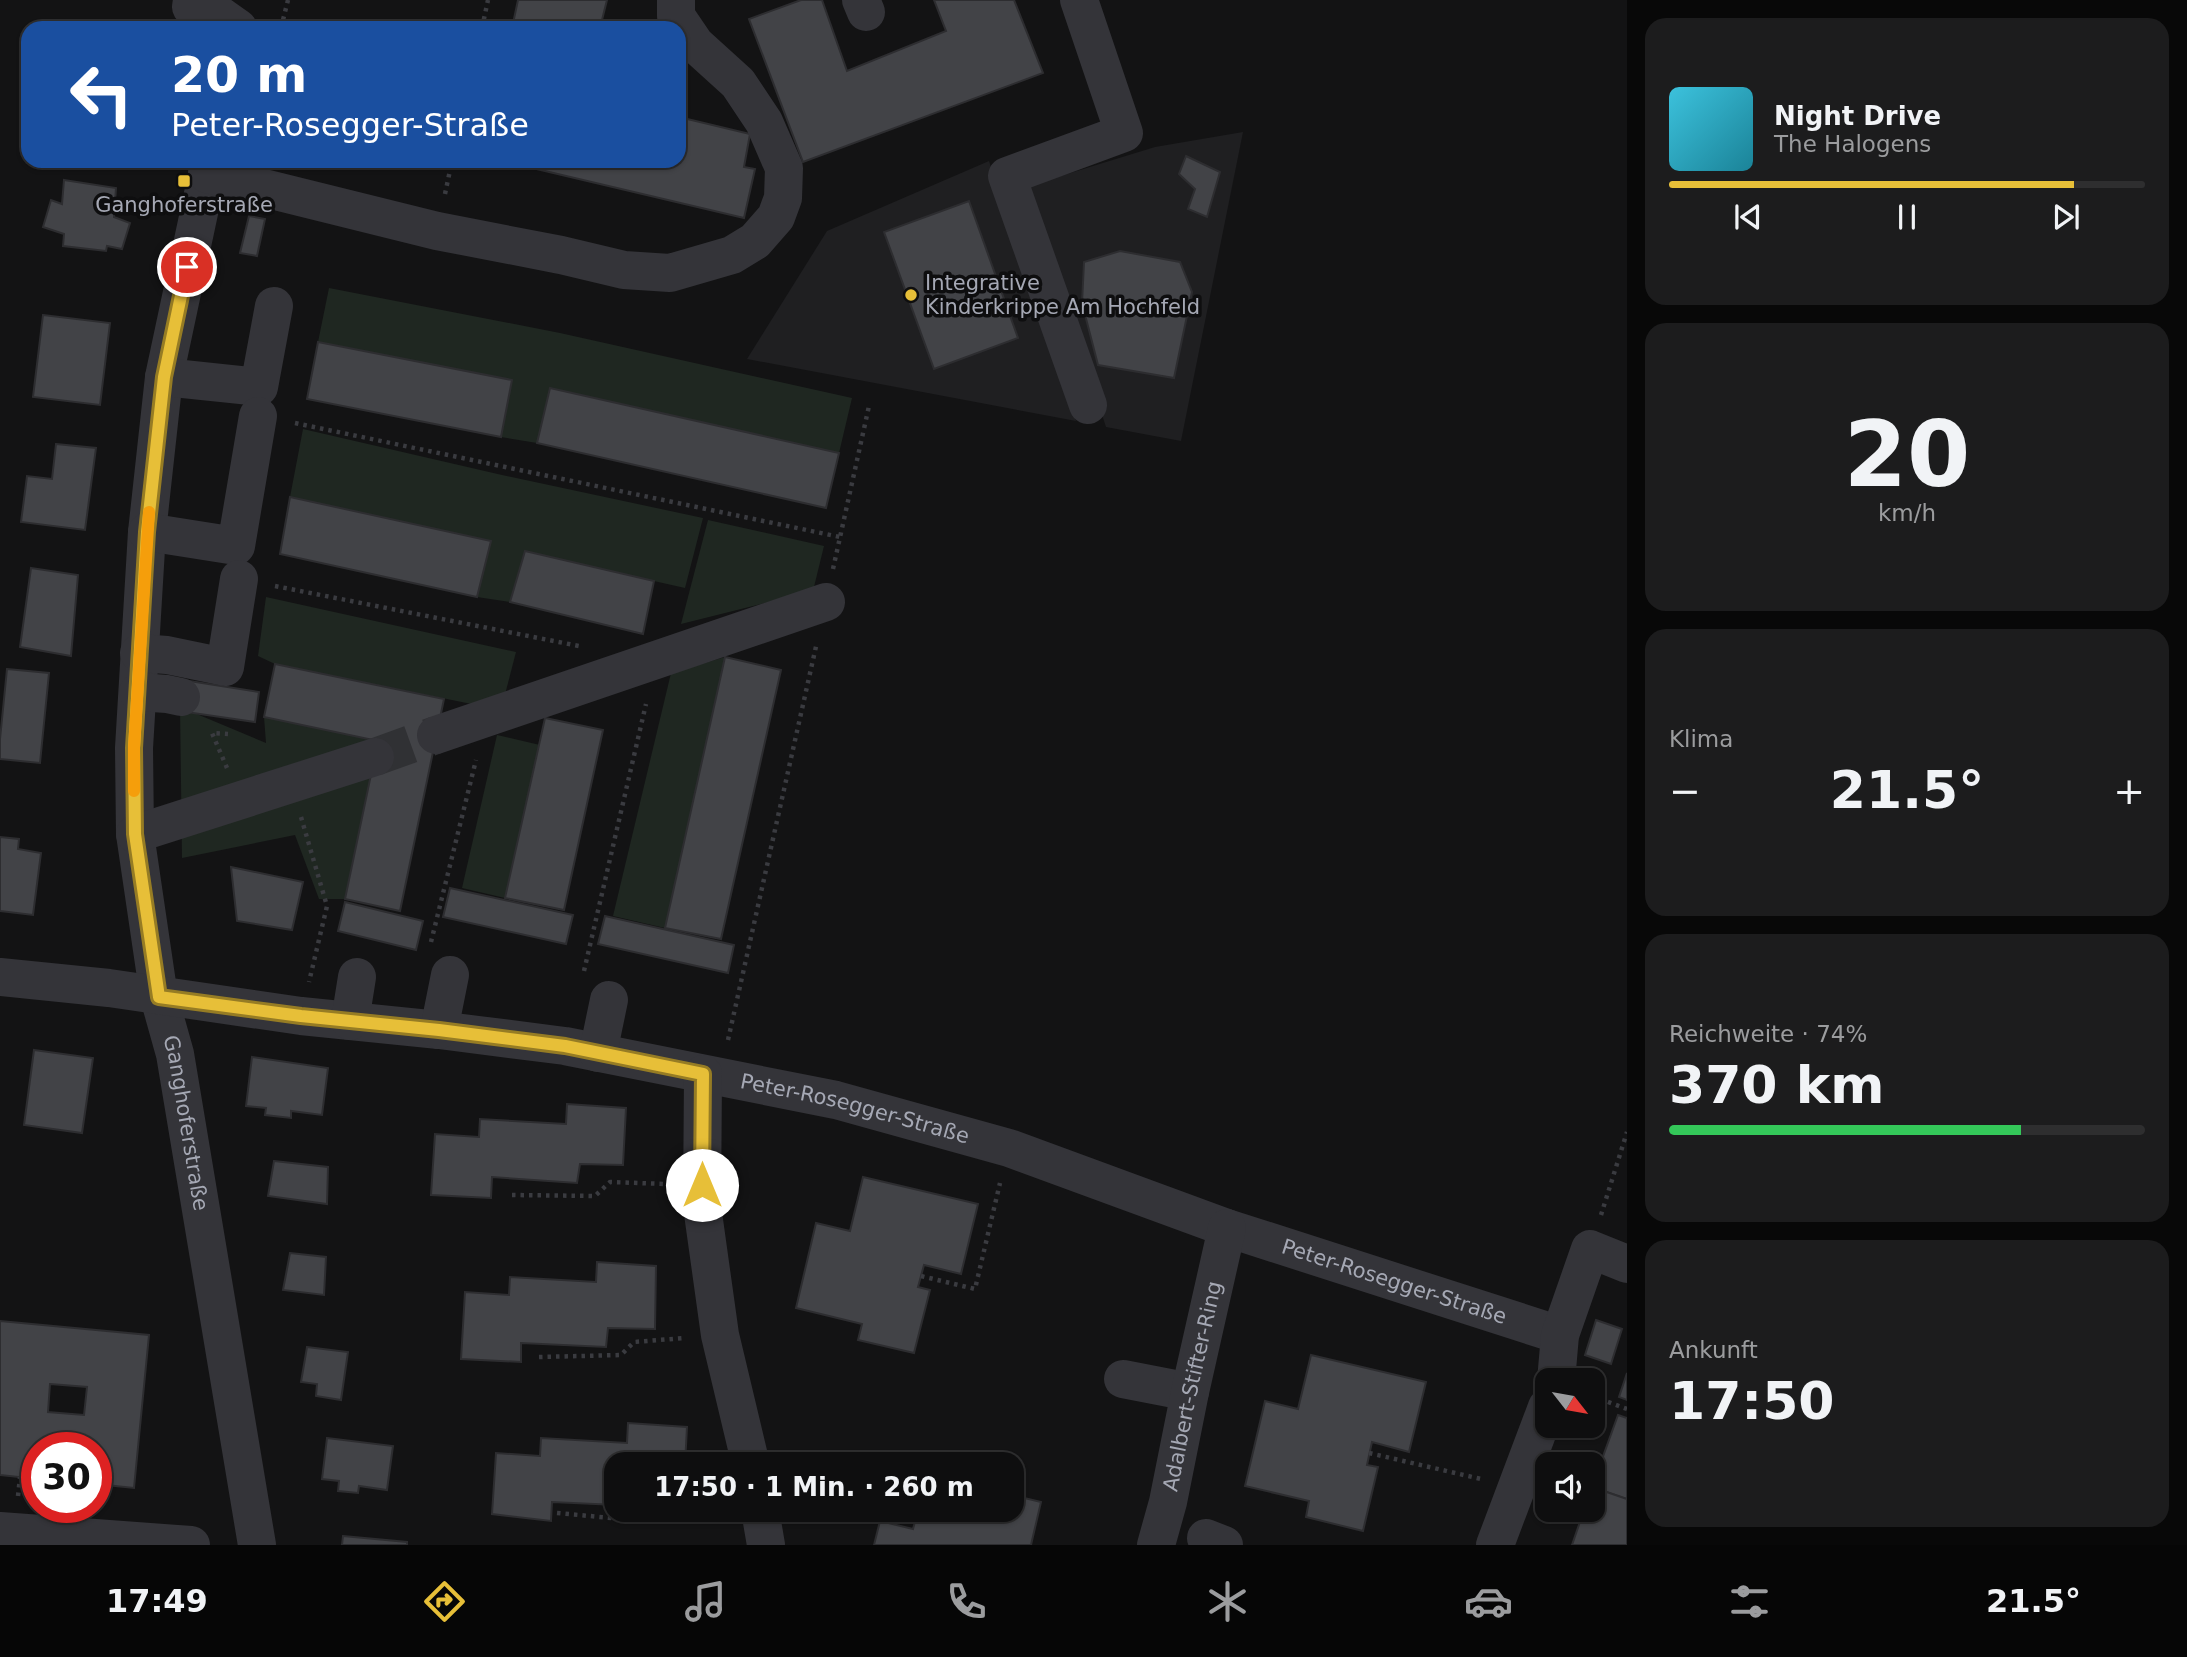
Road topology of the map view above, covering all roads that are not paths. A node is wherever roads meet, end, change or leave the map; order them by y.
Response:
1 (192, 0) edge
2 (248, 0) edge
3 (676, 0) edge
4 (1079, 0) edge
5 (229, 21) edge
6 (242, 21) edge
7 (679, 21) edge
8 (686, 31) edge
9 (208, 168) edge
10 (274, 306) dead end
11 (164, 377) junction
12 (1088, 405) dead end
13 (258, 416) road end
14 (147, 532) junction
15 (239, 579) road end
16 (826, 602) road end
17 (139, 653) junction
18 (138, 692) junction
19 (181, 697) dead end
20 (436, 735) tunnel mouth
21 (375, 757) tunnel mouth
22 (135, 834) junction
23 (439, 962) road end
24 (0, 977) edge
25 (357, 977) dead end
26 (595, 991) road end
27 (159, 997) junction
28 (351, 1021) junction
29 (439, 1030) junction
30 (598, 1053) junction
31 (712, 1076) junction
32 (1227, 1228) junction
33 (1627, 1264) edge
34 (1560, 1335) junction
35 (1557, 1368) edge
36 (1123, 1379) dead end
37 (1190, 1392) junction
38 (1536, 1438) edge
39 (748, 1452) edge
40 (762, 1522) edge
41 (0, 1531) edge
42 (191, 1545) edge
43 (257, 1545) edge
44 (766, 1545) edge
45 (1156, 1545) edge
46 (1495, 1545) edge

1 - 5 street
2 - 6 street
3 - 7 street
4 - 12 street
8 - 9 street
9 - 11 street, Ganghoferstraße
10 - 11 street
11 - 14 street, Ganghoferstraße
13 - 14 street
14 - 17 street, Ganghoferstraße
15 - 17 street
16 - 20 street
17 - 18 street, Ganghoferstraße
18 - 19 street
18 - 22 street, Ganghoferstraße
21 - 22 street
22 - 27 street, Ganghoferstraße
23 - 29 street
24 - 27 street, Peter-Rosegger-Straße
25 - 28 street
26 - 30 street
27 - 28 street, Peter-Rosegger-Straße
27 - 43 street, Ganghoferstraße
28 - 29 street, Peter-Rosegger-Straße
29 - 30 street, Peter-Rosegger-Straße
30 - 31 street, Peter-Rosegger-Straße
31 - 32 street, Peter-Rosegger-Straße
31 - 39 street
32 - 34 street, Peter-Rosegger-Straße
32 - 37 street, Adalbert-Stifter-Ring
33 - 34 street
34 - 35 street
36 - 37 street
37 - 45 street, Adalbert-Stifter-Ring
38 - 46 street
40 - 44 street
41 - 42 street

